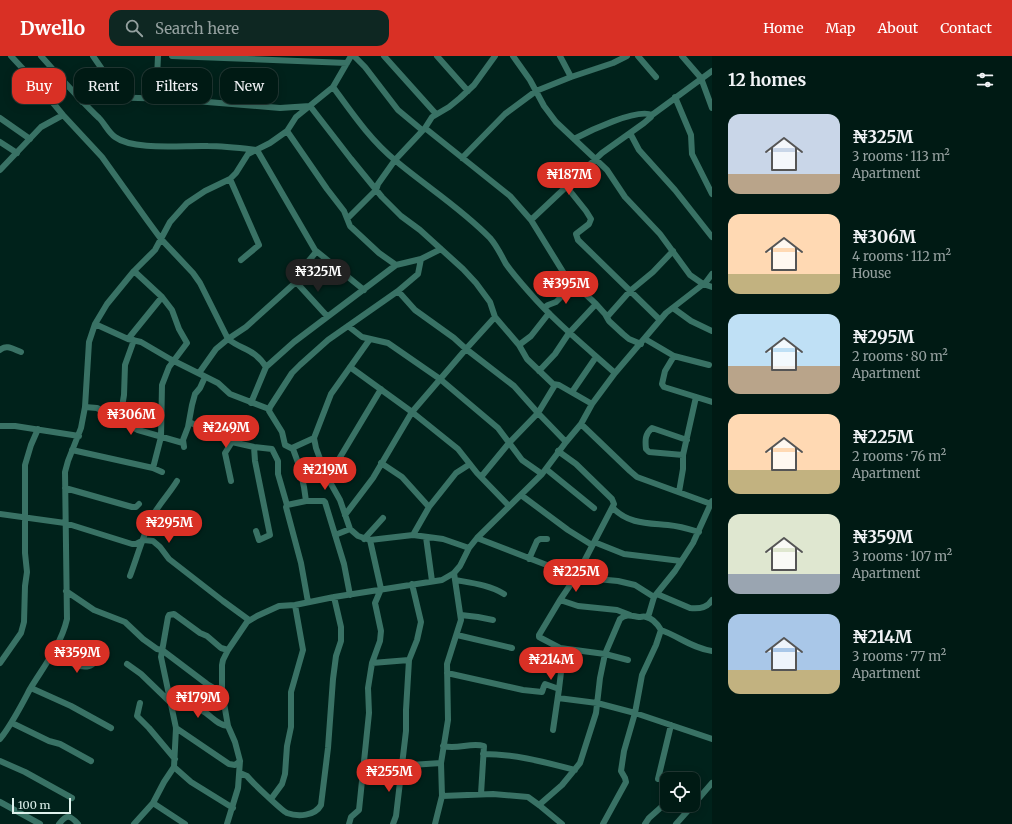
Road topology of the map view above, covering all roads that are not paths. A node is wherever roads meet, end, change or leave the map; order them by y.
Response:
1 (11, 56) edge
2 (41, 56) edge
3 (93, 56) edge
4 (158, 56) edge
5 (172, 56) edge
6 (352, 56) edge
7 (384, 56) edge
8 (437, 56) edge
9 (495, 56) edge
10 (513, 56) edge
11 (560, 56) edge
12 (627, 56) edge
13 (638, 56) edge
14 (682, 56) edge
15 (254, 58) edge
16 (347, 63) junction
17 (22, 68) edge
18 (51, 68) edge
19 (101, 68) edge
20 (157, 68) edge
21 (712, 71) edge
22 (571, 77) junction
23 (656, 77) dead end
24 (701, 78) junction
25 (66, 84) edge
26 (333, 87) junction
27 (468, 91) junction
28 (536, 91) junction
29 (74, 93) edge
30 (675, 97) junction
31 (212, 103) edge
32 (54, 104) edge
33 (84, 104) edge
34 (310, 106) junction
35 (712, 108) edge
36 (436, 114) junction
37 (63, 115) junction
38 (652, 115) junction
39 (0, 118) edge
40 (423, 129) junction
41 (287, 131) junction
42 (630, 133) junction
43 (30, 139) junction
44 (574, 139) junction
45 (0, 142) edge
46 (257, 150) junction
47 (16, 154) junction
48 (462, 158) junction
49 (596, 159) junction
50 (395, 160) junction
51 (0, 170) edge
52 (230, 179) junction
53 (566, 186) junction
54 (376, 190) junction
55 (712, 194) edge
56 (348, 218) junction
57 (531, 220) junction
58 (712, 236) edge
59 (161, 238) junction
60 (441, 249) junction
61 (673, 251) junction
62 (316, 252) junction
63 (421, 259) junction
64 (241, 260) dead end
65 (396, 265) junction
66 (134, 270) junction
67 (712, 274) edge
68 (296, 282) junction
69 (574, 284) junction
70 (703, 284) junction
71 (712, 287) edge
72 (364, 290) junction
73 (398, 291) junction
74 (630, 291) junction
75 (162, 297) junction
76 (596, 304) junction
77 (673, 308) junction
78 (546, 310) junction
79 (326, 316) junction
80 (495, 317) junction
81 (607, 317) junction
82 (660, 320) junction
83 (95, 324) junction
84 (348, 326) junction
85 (712, 331) edge
86 (569, 333) junction
87 (228, 338) junction
88 (131, 339) junction
89 (370, 339) junction
90 (643, 341) junction
91 (519, 345) junction
92 (466, 349) junction
93 (0, 350) edge
94 (21, 352) dead end
95 (674, 356) junction
96 (596, 357) junction
97 (174, 361) junction
98 (709, 365) dead end
99 (266, 367) junction
100 (350, 367) junction
101 (539, 371) junction
102 (615, 373) junction
103 (202, 375) junction
104 (440, 379) junction
105 (555, 385) junction
106 (381, 389) junction
107 (572, 392) junction
108 (696, 397) junction
109 (712, 402) edge
110 (251, 403) junction
111 (592, 404) junction
112 (85, 407) junction
113 (269, 409) junction
114 (412, 412) junction
115 (538, 413) junction
116 (120, 419) junction
117 (189, 422) junction
118 (581, 424) junction
119 (0, 426) edge
120 (38, 429) junction
121 (79, 436) junction
122 (161, 436) junction
123 (314, 438) junction
124 (687, 440) junction
125 (232, 442) junction
126 (566, 442) junction
127 (510, 443) junction
128 (254, 447) junction
129 (292, 448) junction
130 (72, 450) junction
131 (558, 451) junction
132 (683, 455) junction
133 (339, 459) dead end
134 (381, 463) junction
135 (470, 464) junction
136 (153, 468) junction
137 (544, 471) junction
138 (162, 472) dead end
139 (481, 478) junction
140 (177, 481) dead end
141 (231, 481) dead end
142 (66, 488) junction
143 (679, 492) junction
144 (521, 495) junction
145 (306, 501) junction
146 (712, 503) edge
147 (139, 504) dead end
148 (287, 505) junction
149 (430, 506) junction
150 (509, 506) junction
151 (594, 508) dead end
152 (613, 508) junction
153 (0, 514) edge
154 (345, 515) junction
155 (26, 518) junction
156 (383, 518) dead end
157 (65, 523) junction
158 (350, 529) junction
159 (256, 531) dead end
160 (699, 532) junction
161 (335, 535) junction
162 (413, 535) junction
163 (426, 536) junction
164 (477, 538) junction
165 (547, 539) dead end
166 (144, 540) junction
167 (367, 540) junction
168 (593, 544) junction
169 (469, 548) junction
170 (529, 559) junction
171 (681, 561) junction
172 (577, 575) junction
173 (130, 576) dead end
174 (454, 577) junction
175 (432, 581) junction
176 (412, 584) junction
177 (381, 589) junction
178 (66, 591) junction
179 (504, 594) dead end
180 (350, 595) junction
181 (656, 596) junction
182 (334, 597) junction
183 (560, 600) junction
184 (712, 600) edge
185 (308, 602) junction
186 (295, 605) junction
187 (461, 615) junction
188 (630, 615) junction
189 (646, 616) junction
190 (249, 620) junction
191 (493, 620) dead end
192 (661, 630) junction
193 (457, 635) junction
194 (512, 648) dead end
195 (162, 650) junction
196 (228, 650) junction
197 (574, 651) junction
198 (712, 651) edge
199 (53, 653) junction
200 (605, 654) junction
201 (99, 658) dead end
202 (409, 660) junction
203 (628, 660) dead end
204 (0, 663) edge
205 (372, 663) junction
206 (127, 664) dead end
207 (447, 672) junction
208 (31, 688) junction
209 (222, 689) junction
210 (559, 689) junction
211 (558, 698) junction
212 (171, 700) junction
213 (140, 703) dead end
214 (597, 703) junction
215 (635, 713) junction
216 (12, 723) junction
217 (228, 726) junction
218 (670, 726) junction
219 (111, 728) dead end
220 (176, 728) junction
221 (553, 730) dead end
222 (0, 739) edge
223 (712, 739) edge
224 (443, 746) junction
225 (483, 754) junction
226 (175, 759) junction
227 (0, 761) edge
228 (91, 761) dead end
229 (240, 761) junction
230 (441, 763) junction
231 (174, 767) junction
232 (401, 768) junction
233 (575, 770) junction
234 (240, 773) junction
235 (362, 774) junction
236 (658, 779) dead end
237 (712, 783) edge
238 (481, 794) junction
239 (442, 796) junction
240 (700, 797) edge
241 (72, 798) dead end
242 (271, 799) junction
243 (0, 802) edge
244 (154, 803) junction
245 (539, 805) junction
246 (233, 808) junction
247 (660, 809) edge
248 (687, 812) edge
249 (40, 824) edge
250 (59, 824) edge
251 (78, 824) edge
252 (134, 824) edge
253 (185, 824) edge
254 (227, 824) edge
255 (349, 824) edge
256 (393, 824) edge
257 (435, 824) edge
258 (562, 824) edge
259 (603, 824) edge
260 (645, 824) edge
261 (676, 824) edge

1 - 17 street
2 - 18 street
3 - 19 street
4 - 20 street
5 - 15 street
6 - 16 street
6 - 40 street
7 - 36 street
8 - 27 street
9 - 27 street
10 - 28 street
11 - 22 street
12 - 22 street
13 - 23 street
14 - 24 street
15 - 16 street
16 - 26 street
21 - 24 street
22 - 28 street
24 - 30 street
24 - 35 street
25 - 29 street
26 - 34 street
26 - 50 street
27 - 36 street
28 - 44 street
28 - 48 street
30 - 38 street
30 - 55 street
31 - 34 street
32 - 37 street
33 - 46 street
34 - 41 street
34 - 54 street
36 - 40 street
37 - 43 street
37 - 59 street
38 - 42 street
38 - 44 street
39 - 43 street
40 - 48 street
40 - 50 street
41 - 46 street
41 - 56 street
42 - 49 street
42 - 58 street
43 - 47 street
44 - 49 street
45 - 47 street
46 - 52 street
46 - 62 street
47 - 51 street
48 - 57 street
49 - 53 street
49 - 61 street
50 - 54 street
50 - 78 street
52 - 59 street
52 - 64 street
53 - 57 street
53 - 74 street
54 - 56 street
54 - 60 street
56 - 65 street
57 - 69 street
59 - 66 street
59 - 87 street
60 - 63 street
60 - 80 street
61 - 70 street
61 - 74 street
62 - 68 street
62 - 72 street
63 - 65 street
63 - 73 street
65 - 72 street
66 - 75 street
66 - 83 street
67 - 70 street
68 - 79 street
68 - 87 street
69 - 76 street
69 - 78 street
70 - 71 street
70 - 77 street
72 - 79 street
73 - 84 street
73 - 92 street
74 - 81 street
74 - 82 street
75 - 88 street
75 - 97 street
76 - 81 street
76 - 86 street
77 - 82 street
77 - 85 street
78 - 86 street
78 - 91 street
79 - 99 street
80 - 91 street
80 - 92 street
81 - 90 street
82 - 90 street
83 - 88 street
83 - 112 street
84 - 89 street
84 - 113 street
86 - 96 street
86 - 101 street
87 - 99 street
87 - 103 street
88 - 97 street
88 - 116 street
89 - 100 street
89 - 104 street
90 - 95 street
90 - 102 street
91 - 101 street
92 - 104 street
92 - 115 street
93 - 94 street
95 - 98 street
95 - 108 street
96 - 102 street
96 - 107 street
97 - 103 street
97 - 122 street
99 - 110 street
100 - 106 street
100 - 123 street
101 - 105 street
102 - 111 street
103 - 110 street
103 - 117 street
104 - 114 street
104 - 127 street
105 - 107 street
105 - 115 street
106 - 114 street
106 - 133 street
107 - 111 street
108 - 109 street
108 - 124 street
110 - 113 street
111 - 118 street
112 - 116 street
112 - 121 street
113 - 129 street
114 - 134 street
114 - 135 street
115 - 126 street
115 - 127 street
116 - 122 street
117 - 122 street
117 - 125 street
118 - 126 street
118 - 143 street
119 - 120 street
120 - 121 street
120 - 155 street
121 - 130 street
122 - 136 street
123 - 129 street
123 - 154 street
124 - 132 street
124 - 132 street
125 - 128 street
125 - 141 street
126 - 131 street
127 - 137 street
127 - 139 street
128 - 148 street
128 - 159 street
129 - 145 street
130 - 136 street
130 - 142 street
131 - 137 street
131 - 152 street
132 - 143 street
134 - 149 street
134 - 154 street
135 - 139 street
135 - 149 street
136 - 138 street
137 - 144 street
137 - 151 street
139 - 150 street
140 - 166 street
142 - 147 street
142 - 157 street
143 - 146 street
144 - 150 street
144 - 168 street
145 - 148 street
145 - 161 street
146 - 160 street
148 - 185 street
149 - 162 street
150 - 164 street
152 - 160 street
152 - 168 street
153 - 155 street
154 - 158 street
155 - 157 street
155 - 204 street
156 - 167 street
157 - 166 street
157 - 178 street
158 - 161 street
158 - 167 street
160 - 171 street
161 - 180 street
162 - 163 street
162 - 167 street
163 - 169 street
163 - 175 street
164 - 169 street
164 - 170 street
165 - 170 street
166 - 173 street
166 - 190 street
167 - 177 street
168 - 171 street
168 - 172 street
169 - 174 street
170 - 172 street
171 - 181 street
172 - 181 street
172 - 183 street
174 - 175 street
174 - 179 street
174 - 187 street
175 - 176 street
176 - 177 street
176 - 202 street
177 - 180 street
177 - 205 street
178 - 195 street
178 - 199 street
180 - 182 street
181 - 184 street
181 - 189 street
182 - 185 street
182 - 242 street
183 - 188 street
183 - 197 street
185 - 186 street
186 - 190 street
186 - 242 street
187 - 191 street
187 - 193 street
188 - 189 street
188 - 200 street
189 - 192 street
190 - 196 street
192 - 198 street
192 - 215 street
193 - 194 street
193 - 207 street
195 - 196 street
195 - 209 street
195 - 212 street
196 - 209 street
197 - 200 street
197 - 210 street
199 - 201 street
199 - 208 street
200 - 203 street
200 - 214 street
202 - 205 street
202 - 232 street
205 - 235 street
206 - 212 street
207 - 210 street
207 - 224 street
208 - 216 street
208 - 219 street
209 - 217 street
210 - 211 street
211 - 214 street
211 - 221 street
212 - 217 street
212 - 220 street
213 - 226 street
214 - 215 street
214 - 233 street
215 - 218 street
215 - 259 street
216 - 222 street
216 - 228 street
217 - 229 street
218 - 223 street
218 - 236 street
220 - 226 street
220 - 229 street
224 - 225 street
224 - 230 street
225 - 233 street
225 - 238 street
226 - 231 street
227 - 241 street
229 - 234 street
230 - 232 street
230 - 239 street
231 - 244 street
231 - 246 street
232 - 235 street
232 - 256 street
233 - 245 street
234 - 242 street
234 - 246 street
235 - 255 street
237 - 240 street
238 - 239 street
238 - 245 street
239 - 257 street
243 - 249 street
244 - 252 street
244 - 253 street
245 - 258 street
246 - 254 street
247 - 260 street
248 - 261 street
250 - 251 street

